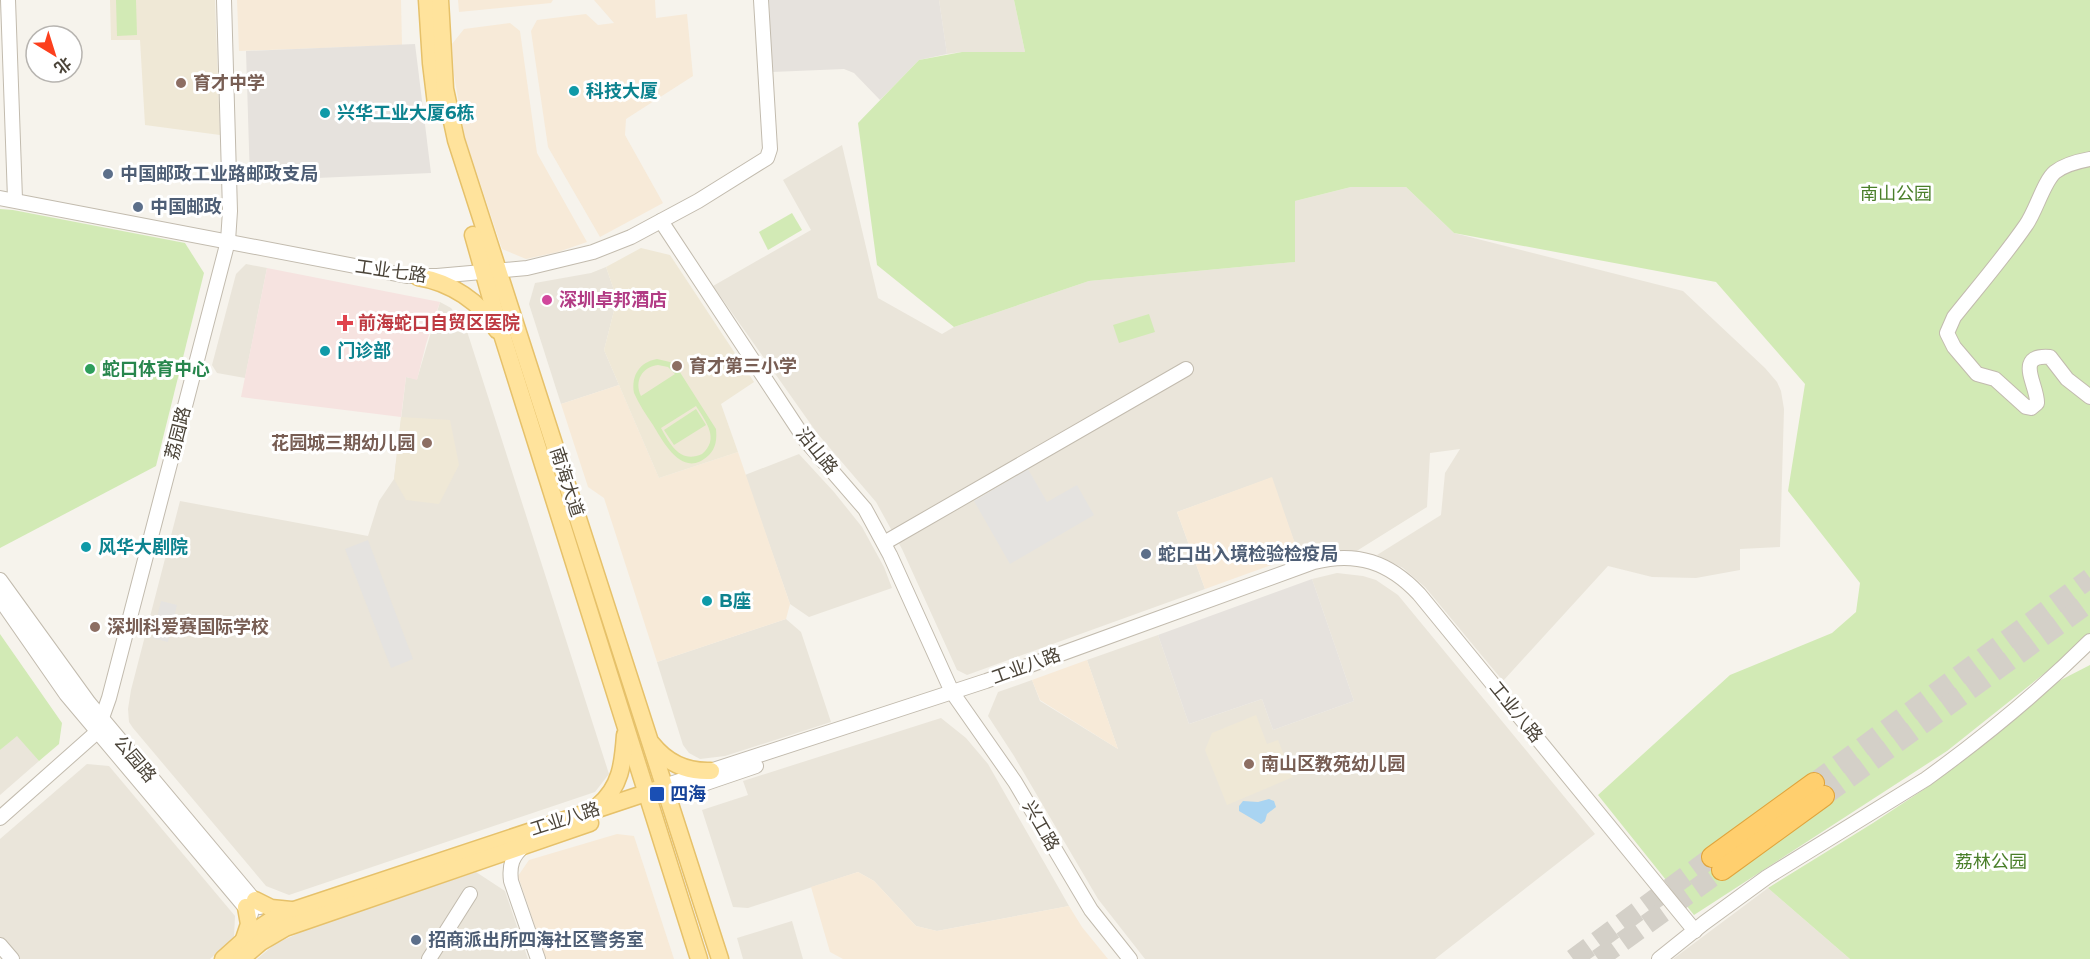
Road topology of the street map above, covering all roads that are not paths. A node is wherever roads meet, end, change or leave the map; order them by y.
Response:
1 (8, 0) edge
2 (224, 0) edge
3 (427, 0) edge
4 (440, 0) edge
5 (761, 0) edge
6 (6, 94) edge
7 (2090, 159) edge
8 (0, 198) edge
9 (15, 200) junction
10 (661, 221) junction
11 (228, 241) junction
12 (491, 272) junction
13 (418, 277) junction
14 (505, 344) junction
15 (1186, 369) dead end
16 (2090, 398) edge
17 (884, 543) junction
18 (0, 580) edge
19 (0, 599) edge
20 (2090, 641) edge
21 (954, 695) junction
22 (625, 721) junction
23 (100, 726) junction
24 (650, 741) junction
25 (711, 771) junction
26 (1819, 790) tunnel mouth
27 (666, 791) junction
28 (649, 797) junction
29 (593, 810) junction
30 (0, 818) edge
31 (525, 845) junction
32 (480, 860) junction
33 (1717, 863) tunnel mouth
34 (511, 881) junction
35 (470, 894) dead end
36 (250, 904) junction
37 (292, 910) junction
38 (270, 928) junction
39 (1696, 930) junction
40 (244, 939) junction
41 (0, 945) edge
42 (12, 959) edge
43 (223, 959) edge
44 (241, 959) edge
45 (429, 959) edge
46 (538, 959) edge
47 (699, 959) edge
48 (720, 959) edge
49 (1130, 959) edge
50 (1659, 959) edge

1 - 6 street
2 - 11 street, 荔园路
3 - 12 main road, 南海大道
4 - 12 main road, 南海大道
5 - 10 street, 工业七路
6 - 9 street
7 - 16 street
8 - 9 street, 工业七路
9 - 11 street, 工业七路
10 - 12 street, 工业七路
10 - 17 street, 沿山路
11 - 13 street, 工业七路
11 - 23 street, 荔园路
12 - 13 street, 工业七路
12 - 14 main road, 南海大道
12 - 24 main road, 南海大道
13 - 14 main road
14 - 22 main road, 南海大道
15 - 17 street
17 - 21 street, 沿山路
18 - 23 street, 公园路
19 - 23 street, 公园路
20 - 39 street
21 - 25 street, 工业八路
21 - 27 street, 工业八路
21 - 39 street, 工业八路
21 - 49 street, 兴工路
22 - 28 main road, 南海大道
22 - 29 main road
23 - 30 street
23 - 36 street, 公园路
24 - 25 main road
24 - 27 main road, 南海大道
25 - 27 street, 工业八路
26 - 33 highway
27 - 28 main road, 工业八路
27 - 48 main road, 南海大道
28 - 29 main road, 工业八路
28 - 31 main road, 工业八路
28 - 47 main road, 南海大道
29 - 37 main road, 工业八路
31 - 32 main road, 工业八路
31 - 34 street
32 - 34 street
32 - 38 main road, 工业八路
34 - 46 street
35 - 45 street
36 - 37 main road
36 - 38 street, 公园路
36 - 40 main road
37 - 38 main road, 工业八路
38 - 40 main road, 工业八路
38 - 44 main road, 工业八路
39 - 50 street
40 - 43 main road, 工业八路
41 - 42 street

